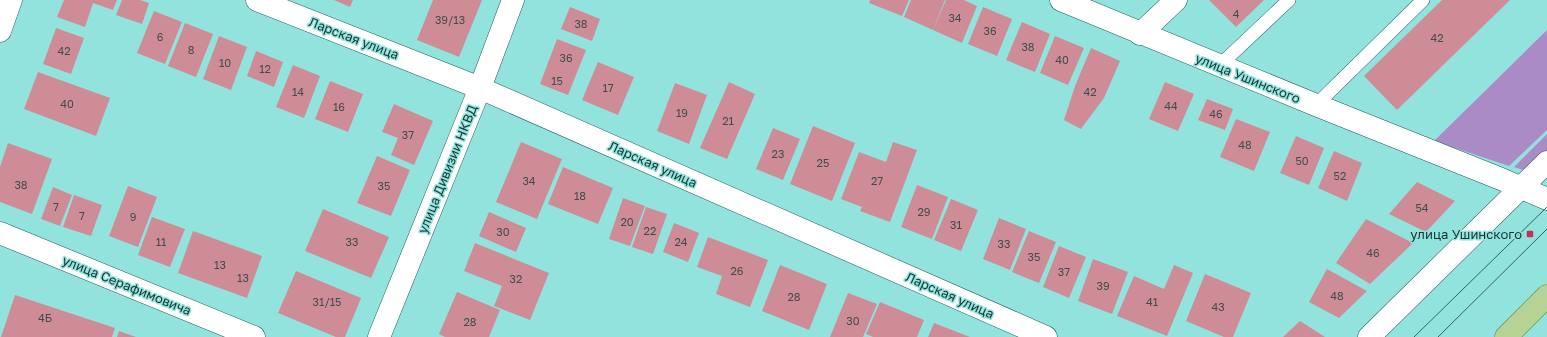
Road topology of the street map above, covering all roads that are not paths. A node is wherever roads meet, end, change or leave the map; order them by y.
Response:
1 (11, 0) edge
2 (257, 0) edge
3 (513, 0) edge
4 (1062, 0) edge
5 (1176, 0) edge
6 (1289, 0) edge
7 (1423, 0) edge
8 (0, 31) edge
9 (1140, 34) junction
10 (1219, 66) junction
11 (480, 88) junction
12 (1316, 105) junction
13 (1547, 162) edge
14 (1521, 187) junction
15 (1547, 199) edge
16 (0, 233) edge
17 (1547, 296) edge
18 (254, 337) edge
19 (379, 337) edge
20 (1046, 337) edge
21 (1370, 337) edge
22 (1506, 337) edge

1 - 8 street
2 - 11 street, Ларская улица
3 - 11 street, улица Дивизии НКВД
4 - 9 street, улица Ушинского
5 - 9 street
6 - 10 lane
7 - 12 lane
9 - 10 street, улица Ушинского
10 - 12 street, улица Ушинского
11 - 19 street, улица Дивизии НКВД
11 - 20 street, Ларская улица
12 - 14 street, улица Ушинского
13 - 14 street
14 - 15 street, улица Ушинского
14 - 21 street
16 - 18 street, улица Серафимовича
17 - 22 main road

